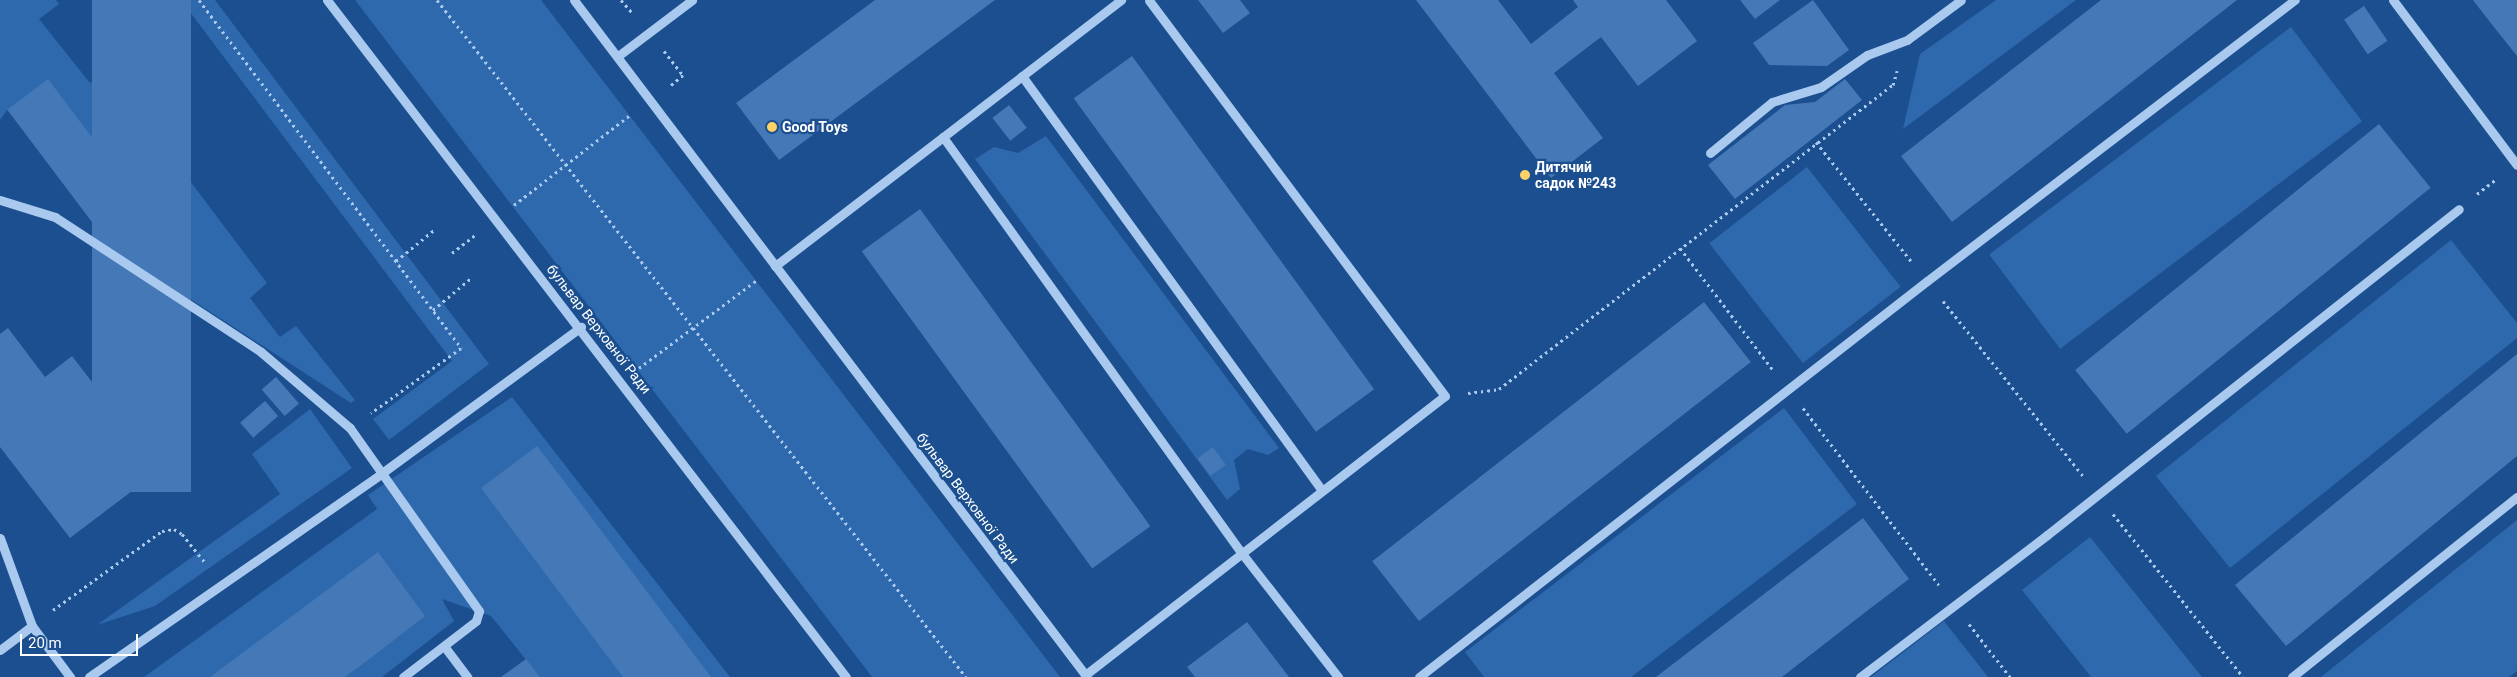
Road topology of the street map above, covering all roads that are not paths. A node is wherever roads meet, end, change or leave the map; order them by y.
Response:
1 (327, 0) edge
2 (574, 0) edge
3 (692, 0) edge
4 (1121, 0) edge
5 (1149, 0) edge
6 (1961, 0) edge
7 (2295, 0) edge
8 (2393, 0) edge
9 (618, 56) junction
10 (1022, 76) junction
11 (943, 137) junction
12 (1710, 153) dead end
13 (2517, 164) edge
14 (0, 200) edge
15 (2459, 209) road end
16 (775, 266) junction
17 (581, 327) junction
18 (382, 473) junction
19 (1322, 489) junction
20 (2517, 497) edge
21 (0, 538) edge
22 (1240, 551) junction
23 (32, 626) junction
24 (444, 646) junction
25 (0, 650) edge
26 (1086, 676) edge
27 (70, 677) edge
28 (89, 677) edge
29 (403, 677) edge
30 (467, 677) edge
31 (846, 677) edge
32 (1338, 677) edge
33 (1419, 677) edge
34 (1860, 677) edge
35 (2292, 677) edge

1 - 17 street, бульвар Верховної Ради
2 - 9 street, бульвар Верховної Ради
3 - 9 street
4 - 10 street
5 - 19 street
6 - 12 street
7 - 33 street
8 - 13 street
9 - 16 street, бульвар Верховної Ради
10 - 11 street
10 - 19 street
11 - 16 street
11 - 22 street
14 - 18 street
15 - 34 street
16 - 26 street, бульвар Верховної Ради
17 - 18 street
17 - 31 street, бульвар Верховної Ради
18 - 24 street
18 - 28 street
19 - 22 street
20 - 35 street
21 - 23 street
22 - 26 street
22 - 32 street
23 - 25 street
23 - 27 street
24 - 29 street
24 - 30 street

